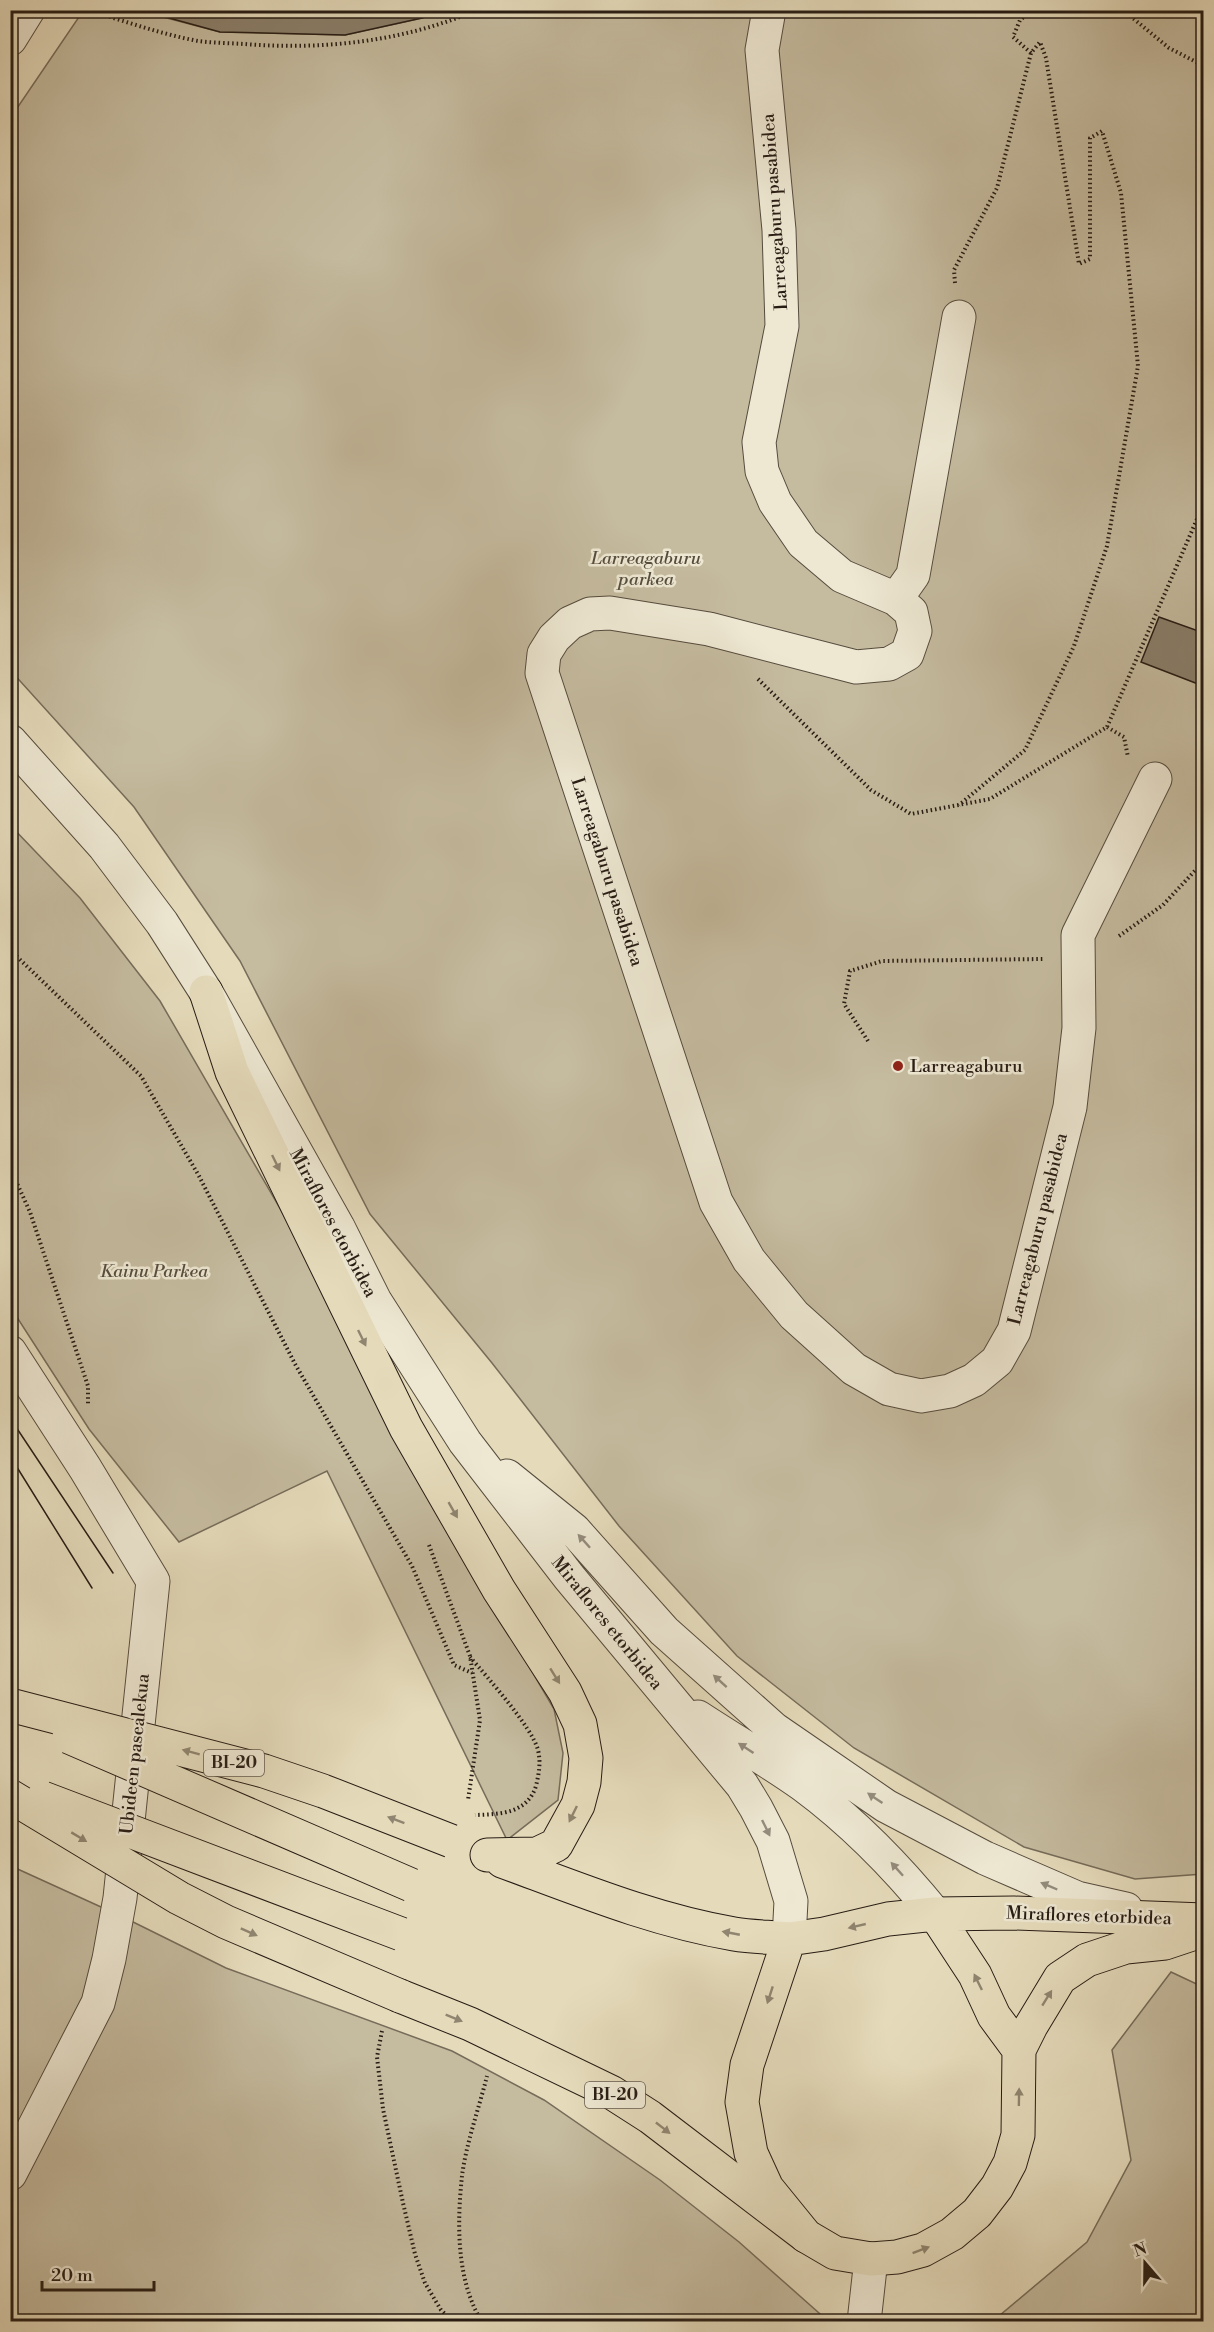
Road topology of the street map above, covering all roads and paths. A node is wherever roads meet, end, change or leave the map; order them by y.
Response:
1 (28, 10) edge
2 (88, 10) edge
3 (477, 10) edge
4 (769, 10) edge
5 (1032, 10) edge
6 (1123, 10) edge
7 (10, 39) edge
8 (1031, 53) junction
9 (1203, 66) edge
10 (959, 316) joint
11 (1203, 503) edge
12 (896, 599) junction
13 (755, 676) dead end
14 (1107, 727) junction
15 (10, 741) edge
16 (1128, 759) dead end
17 (1155, 779) dead end
18 (959, 805) junction
19 (1203, 861) edge
20 (10, 950) edge
21 (1079, 959) junction
22 (206, 992) junction
23 (868, 1041) dead end
24 (10, 1168) edge
25 (10, 1352) edge
26 (88, 1408) dead end
27 (465, 1442) junction
28 (427, 1541) dead end
29 (470, 1656) junction
30 (472, 1673) junction
31 (668, 1697) junction
32 (10, 1705) edge
33 (10, 1712) edge
34 (10, 1785) edge
35 (10, 1796) edge
36 (468, 1800) dead end
37 (458, 1827) junction
38 (487, 1855) junction
39 (411, 1885) dead end
40 (935, 1914) junction
41 (1166, 1918) junction
42 (1203, 1920) edge
43 (1203, 1930) edge
44 (401, 1934) dead end
45 (789, 1939) junction
46 (382, 2031) dead end
47 (1019, 2050) junction
48 (487, 2076) dead end
49 (10, 2174) edge
50 (806, 2236) junction
51 (871, 2259) junction
52 (453, 2322) edge
53 (482, 2322) edge
54 (864, 2322) edge

1 - 7 street
2 - 3 path
4 - 12 street, Larreagaburu pasabidea
5 - 8 path
6 - 9 path
8 - 10 path
8 - 18 path
10 - 12 street
11 - 14 path
12 - 21 street, Larreagaburu pasabidea
13 - 18 path
14 - 16 path
14 - 18 path
15 - 22 street, Miraflores etorbidea
17 - 21 street, Larreagaburu pasabidea
19 - 21 path
20 - 30 path
21 - 23 path
22 - 27 street, Miraflores etorbidea
22 -> 38 main road
24 - 26 path
25 - 49 street, Ubideen pasealekua
27 - 31 street, Miraflores etorbidea
41 -> 27 street
28 - 29 path
29 - 30 path
29 - 37 path
30 - 36 path
40 -> 31 street, Miraflores etorbidea
31 -> 45 street, Miraflores etorbidea
37 -> 32 main road, BI-20, bridge
33 - 39 main road, bridge
34 - 44 main road, bridge
35 -> 50 main road, BI-20, bridge
37 - 38 main road, BI-20
45 -> 38 main road, BI-20
40 - 41 main road, Miraflores etorbidea / BI-20
40 -> 45 main road, BI-20
47 -> 40 main road, Miraflores etorbidea
41 - 42 main road, Miraflores etorbidea
47 -> 43 main road, Miraflores etorbidea
45 -> 50 main road, Miraflores etorbidea / BI-20
46 - 52 path
51 -> 47 main road, BI-20
48 - 53 path
50 - 51 main road, BI-20
51 - 54 street

